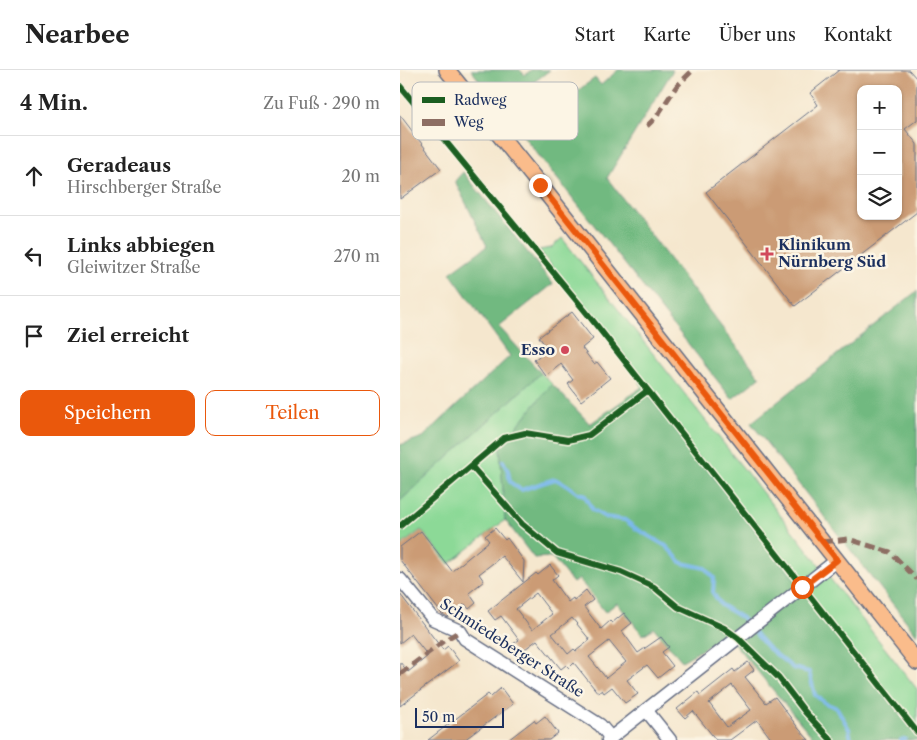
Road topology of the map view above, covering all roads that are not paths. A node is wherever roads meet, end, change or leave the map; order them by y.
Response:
1 (447, 70) edge
2 (457, 82) edge
3 (504, 140) edge
4 (837, 560) junction
5 (400, 579) edge
6 (917, 662) edge
7 (646, 710) junction
8 (610, 739) edge
9 (670, 740) edge

1 - 2 main road
3 - 4 main road
4 - 6 main road
4 - 7 street
5 - 8 street, Schmiedeberger Straße
7 - 8 street
7 - 9 street

